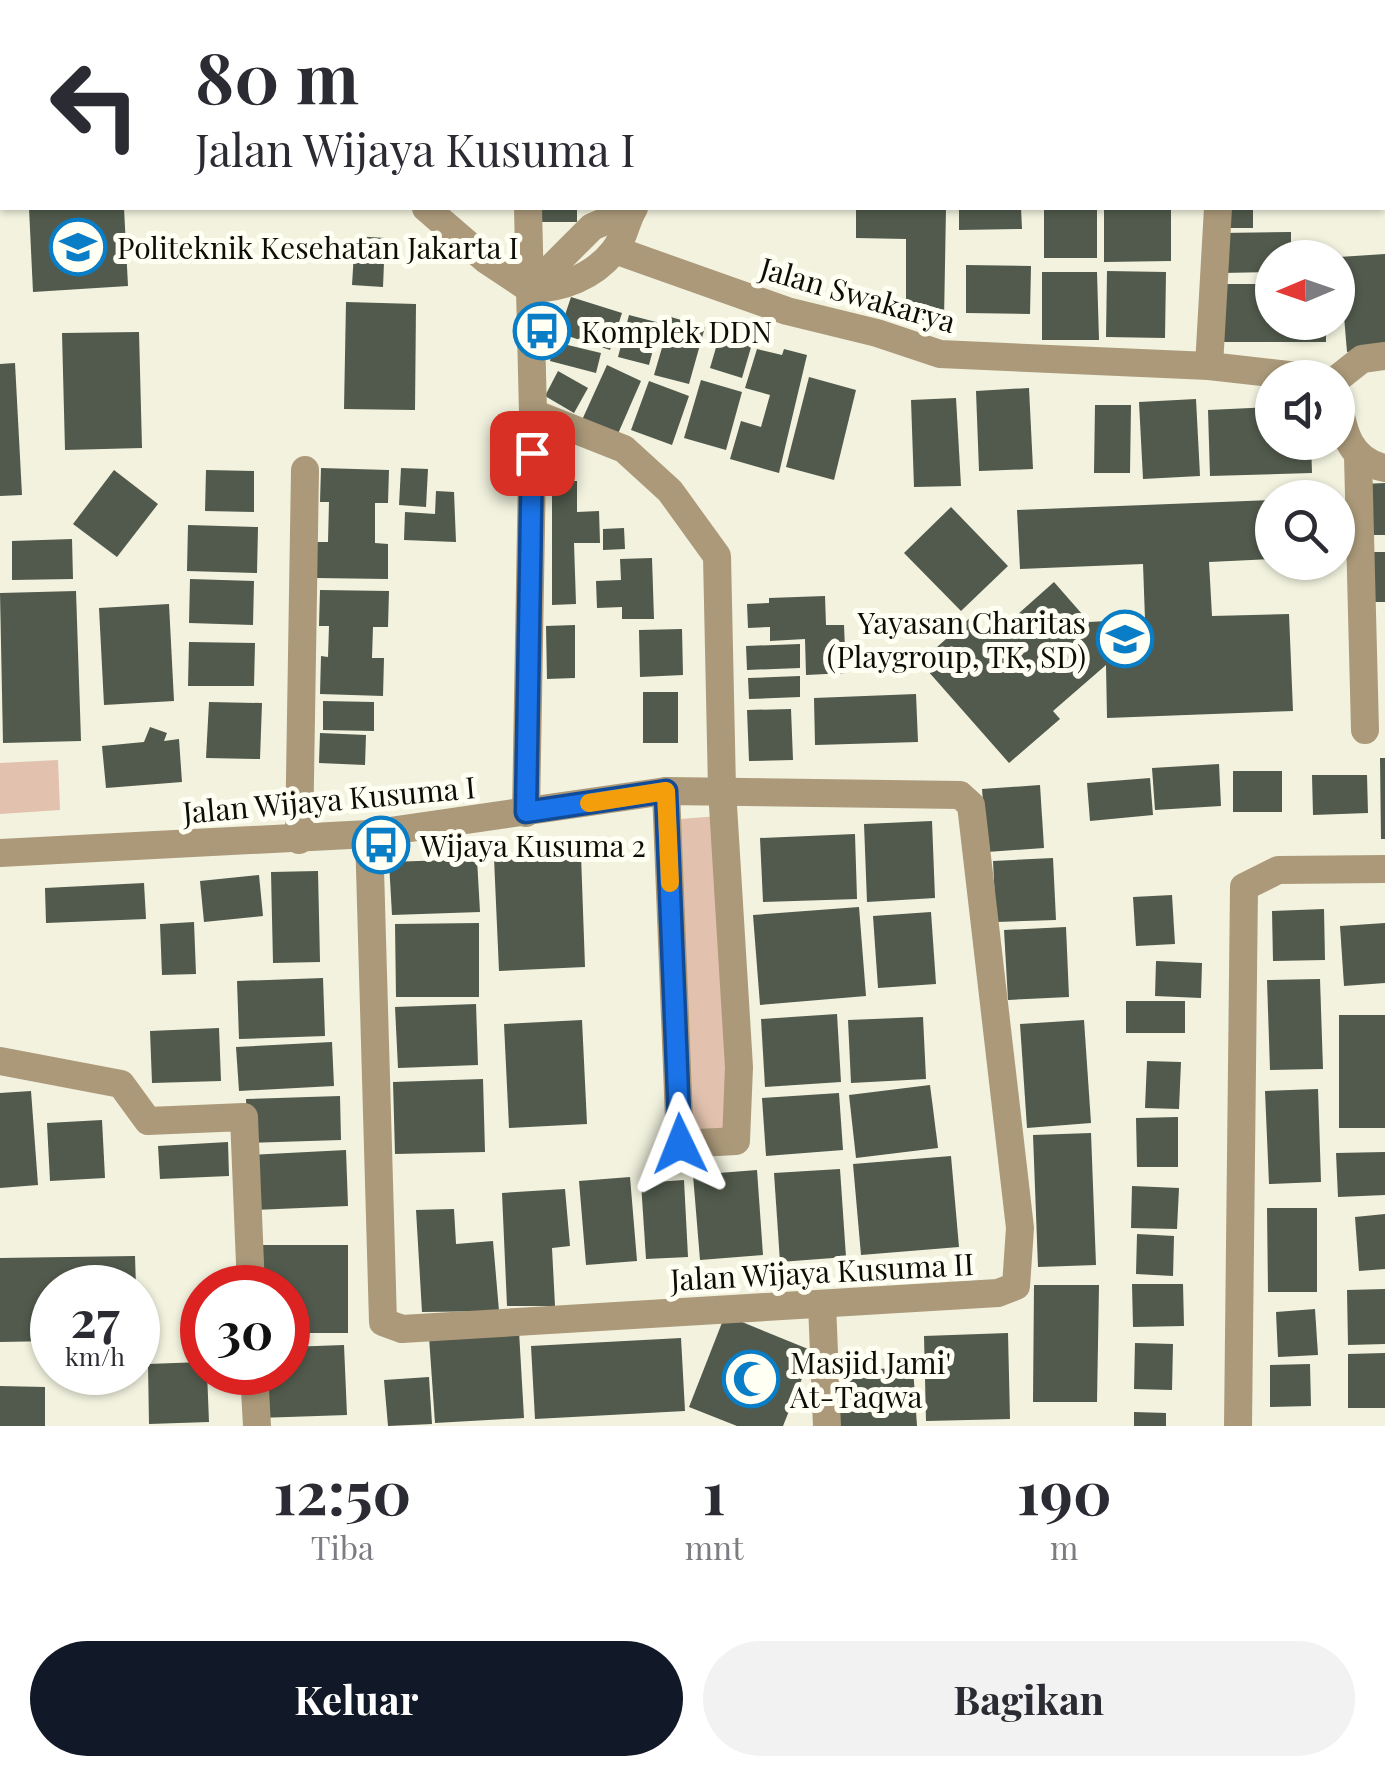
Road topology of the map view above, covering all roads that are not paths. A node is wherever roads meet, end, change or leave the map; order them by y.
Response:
1 (428, 210) edge
2 (528, 210) edge
3 (630, 210) edge
4 (632, 210) edge
5 (1218, 210) edge
6 (615, 250) junction
7 (530, 289) junction
8 (1385, 356) edge
9 (1355, 365) edge
10 (1209, 366) junction
11 (1255, 371) edge
12 (533, 413) junction
13 (1355, 452) edge
14 (1358, 456) junction
15 (1385, 468) edge
16 (305, 470) dead end
17 (1365, 730) dead end
18 (722, 789) junction
19 (666, 791) junction
20 (526, 812) junction
21 (369, 834) junction
22 (300, 840) junction
23 (0, 853) edge
24 (1385, 869) edge
25 (0, 1061) edge
26 (250, 1265) edge
27 (822, 1304) junction
28 (255, 1395) edge
29 (257, 1426) edge
30 (828, 1426) edge
31 (1238, 1426) edge

1 - 7 street
2 - 7 street
3 - 7 street
4 - 6 street
5 - 10 street
6 - 7 street
6 - 10 street, Jalan Swakarya
7 - 12 street
8 - 9 street
10 - 11 street, Jalan Swakarya
12 - 18 street
12 - 20 street
13 - 14 street
14 - 15 street
14 - 17 street
16 - 22 street
18 - 19 street, Jalan Wijaya Kusuma I
18 - 19 street
18 - 27 street, Jalan Wijaya Kusuma II
19 - 20 street, Jalan Wijaya Kusuma I
20 - 21 street, Jalan Wijaya Kusuma I
21 - 22 street, Jalan Wijaya Kusuma I
21 - 27 street, Jalan Wijaya Kusuma II
22 - 23 street, Jalan Wijaya Kusuma I
24 - 31 street
25 - 26 street
27 - 30 street
28 - 29 street

